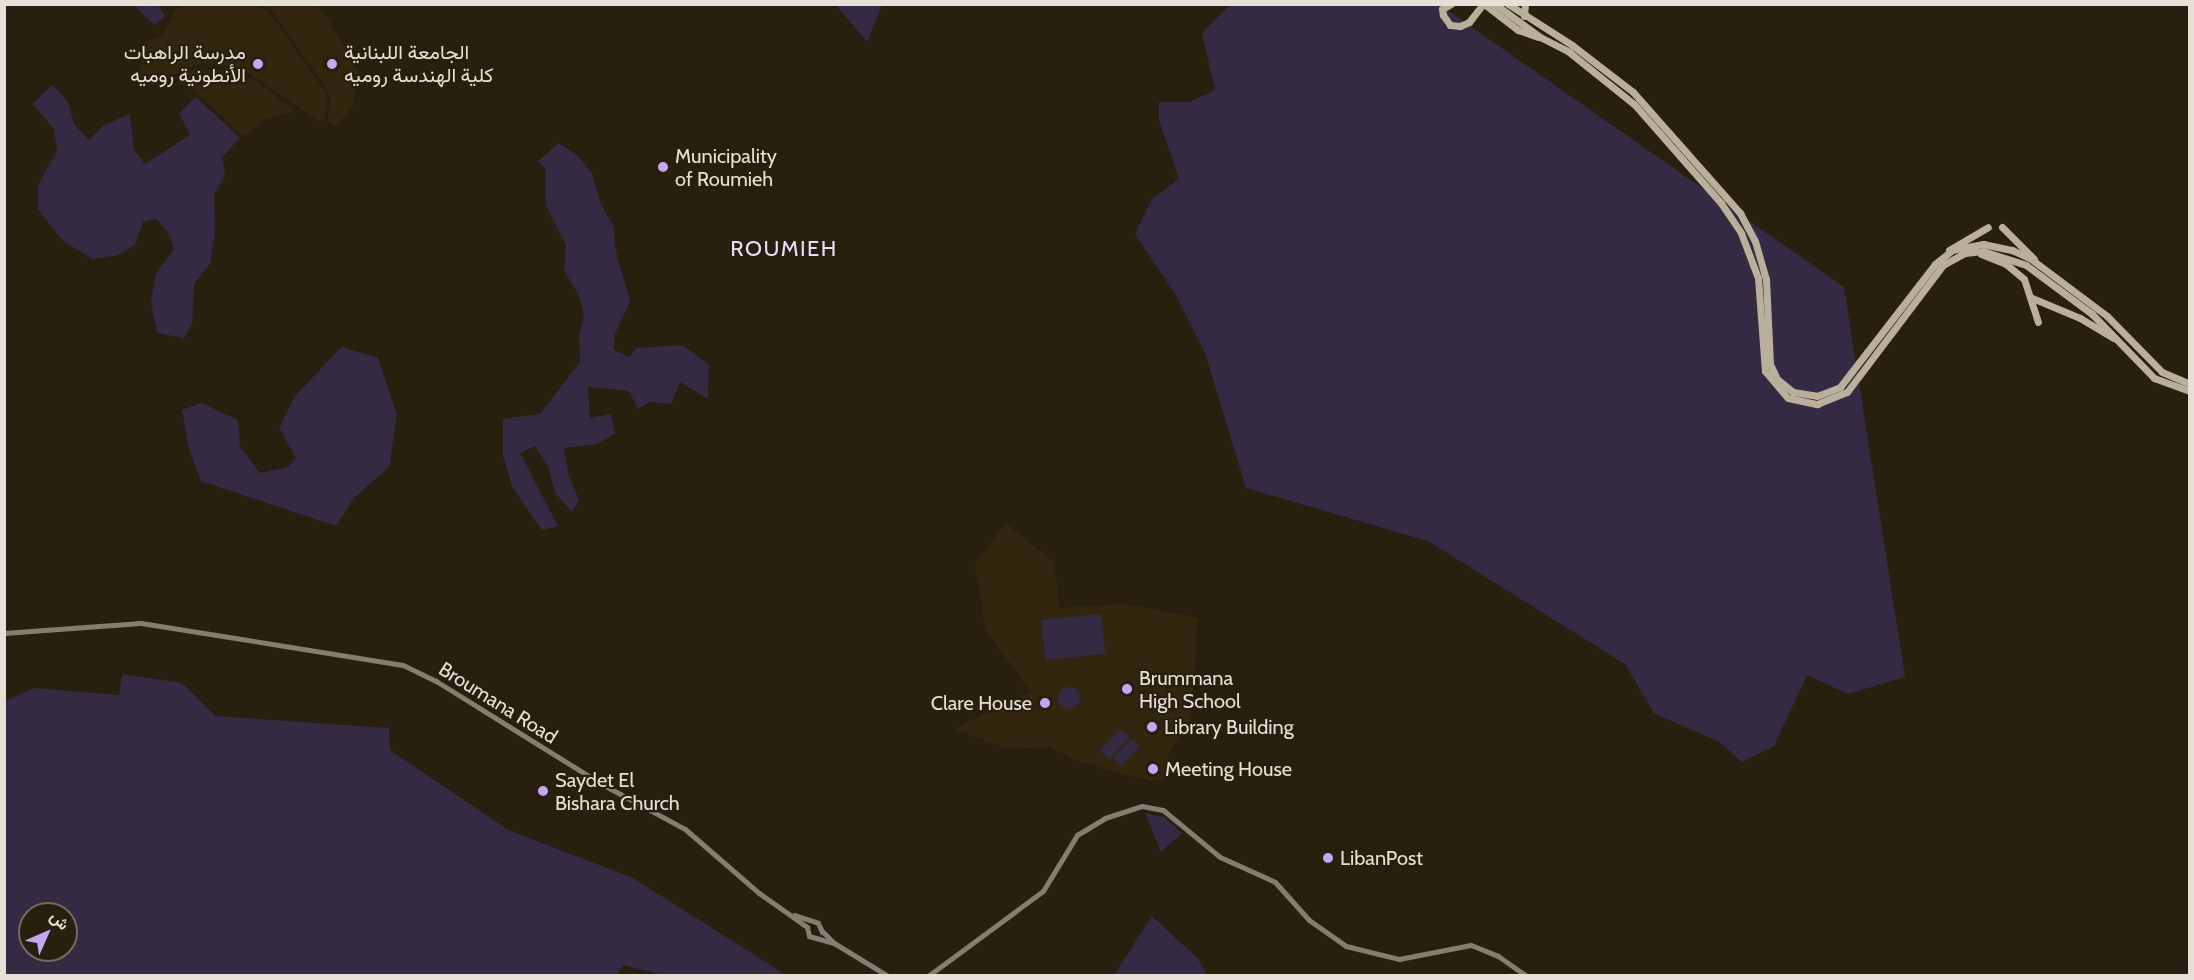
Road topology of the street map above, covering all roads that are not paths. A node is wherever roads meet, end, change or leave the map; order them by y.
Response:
1 (1451, 4) edge
2 (1484, 4) edge
3 (1495, 4) edge
4 (1523, 4) edge
5 (1511, 7) edge
6 (1524, 16) junction
7 (1540, 37) junction
8 (1988, 227) dead end
9 (2002, 227) dead end
10 (1973, 252) junction
11 (1944, 255) junction
12 (2040, 265) junction
13 (2032, 298) junction
14 (2038, 322) dead end
15 (2121, 342) junction
16 (2190, 384) edge
17 (2190, 391) edge
18 (4, 633) edge
19 (810, 925) junction
20 (822, 931) junction
21 (816, 938) junction
22 (834, 943) junction
23 (888, 975) edge
24 (928, 975) edge
25 (1527, 975) edge

1 - 2 highway
2 - 7 highway
3 - 7 highway
4 - 5 highway
4 - 6 highway
5 - 6 highway
6 - 11 highway
7 - 10 highway
8 - 11 highway
9 - 12 highway
10 - 13 highway
10 - 15 highway
11 - 12 highway
12 - 16 highway
13 - 14 highway
13 - 15 highway
15 - 17 highway
18 - 19 main road, Broumana Road
19 - 20 main road
19 - 21 main road
20 - 21 main road
20 - 22 main road
21 - 22 main road
22 - 23 main road
24 - 25 main road

